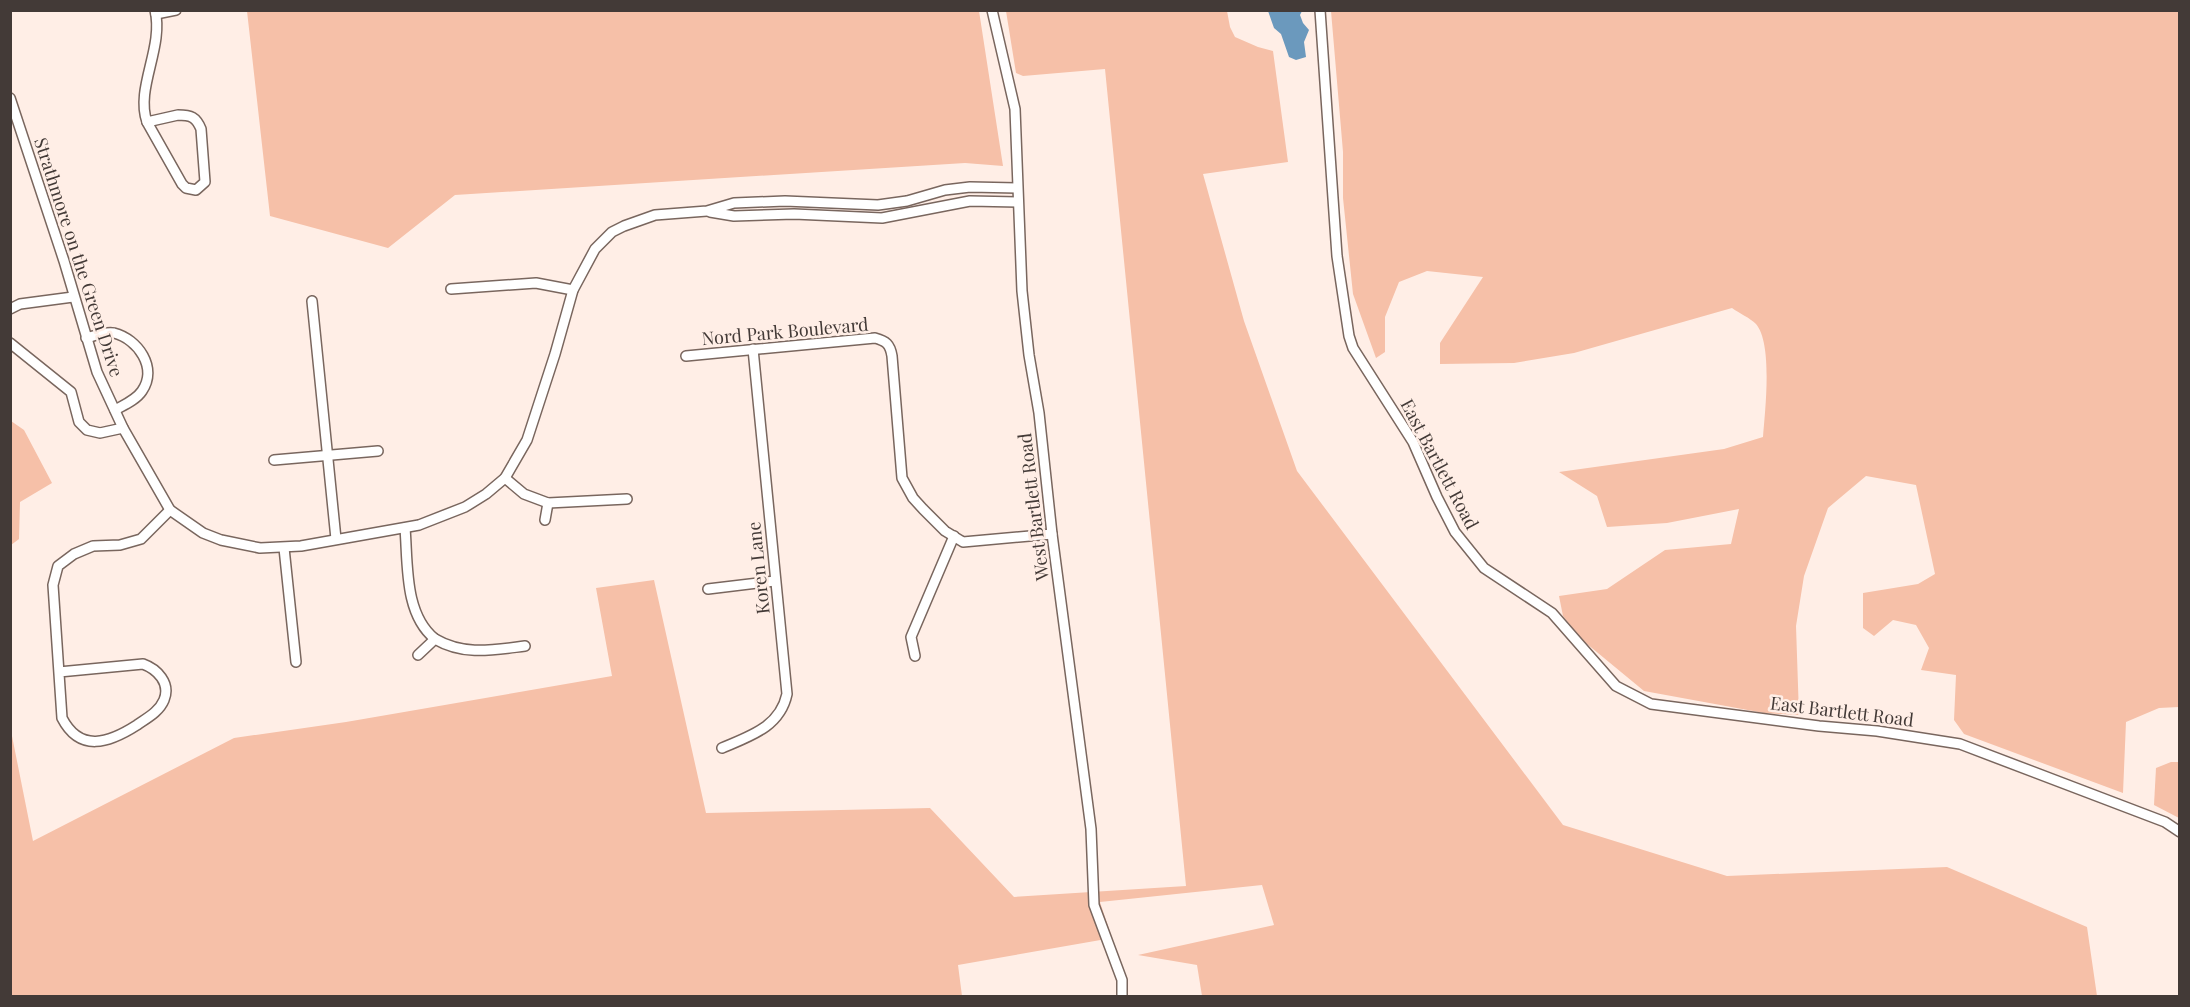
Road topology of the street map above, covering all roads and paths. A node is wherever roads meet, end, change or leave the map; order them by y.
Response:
1 (176, 10) edge
2 (992, 10) edge
3 (1320, 10) edge
4 (155, 12) edge
5 (10, 98) edge
6 (147, 122) junction
7 (970, 188) junction
8 (1017, 188) junction
9 (970, 201) junction
10 (748, 202) junction
11 (1018, 202) junction
12 (707, 211) junction
13 (748, 216) junction
14 (451, 289) dead end
15 (573, 290) junction
16 (74, 297) junction
17 (312, 301) dead end
18 (10, 309) edge
19 (86, 338) junction
20 (10, 344) edge
21 (753, 349) junction
22 (686, 356) dead end
23 (115, 410) junction
24 (123, 428) junction
25 (378, 451) dead end
26 (329, 455) junction
27 (274, 460) dead end
28 (505, 478) junction
29 (627, 499) dead end
30 (548, 502) junction
31 (170, 510) junction
32 (544, 520) dead end
33 (405, 528) junction
34 (1052, 534) junction
35 (954, 536) junction
36 (336, 539) junction
37 (284, 548) junction
38 (776, 581) junction
39 (708, 589) dead end
40 (435, 639) junction
41 (525, 646) dead end
42 (418, 655) dead end
43 (915, 656) dead end
44 (296, 662) dead end
45 (59, 672) junction
46 (722, 748) dead end
47 (2180, 832) edge
48 (1122, 996) edge

1 - 4 street
2 - 8 street, West Bartlett Road
3 - 47 street, East Bartlett Road
4 - 6 street
5 - 16 street, Strathmore on the Green Drive
6 - 6 street
7 - 8 street, Strathmore on the Green Drive
7 - 9 street
7 - 10 street, Strathmore on the Green Drive
8 - 11 street, West Bartlett Road
9 - 11 street, Strathmore on the Green Drive
9 - 13 street, Strathmore on the Green Drive
10 - 12 street, Strathmore on the Green Drive
10 - 13 street
11 - 34 street, West Bartlett Road
12 - 13 street, Strathmore on the Green Drive
12 - 15 street, Strathmore on the Green Drive
14 - 15 street
15 - 28 street, Strathmore on the Green Drive
16 - 18 street
16 - 19 street, Strathmore on the Green Drive
17 - 26 street
19 - 23 street, Strathmore on the Green Drive
19 - 23 street
20 - 24 street
21 - 22 street, Nord Park Boulevard
21 - 35 street, Nord Park Boulevard
21 - 38 street, Koren Lane
23 - 24 street, Strathmore on the Green Drive
24 - 31 street, Strathmore on the Green Drive
25 - 26 street
26 - 27 street
26 - 36 street
28 - 30 street
28 - 33 street, Strathmore on the Green Drive
29 - 30 street
30 - 32 street
31 - 37 street, Strathmore on the Green Drive
31 - 45 street
33 - 36 street, Strathmore on the Green Drive
33 - 40 street
34 - 35 street
34 - 48 street, West Bartlett Road
35 - 43 street
36 - 37 street, Strathmore on the Green Drive
37 - 44 street
38 - 39 street
38 - 46 street, Koren Lane
40 - 41 street
40 - 42 street
45 - 45 street

